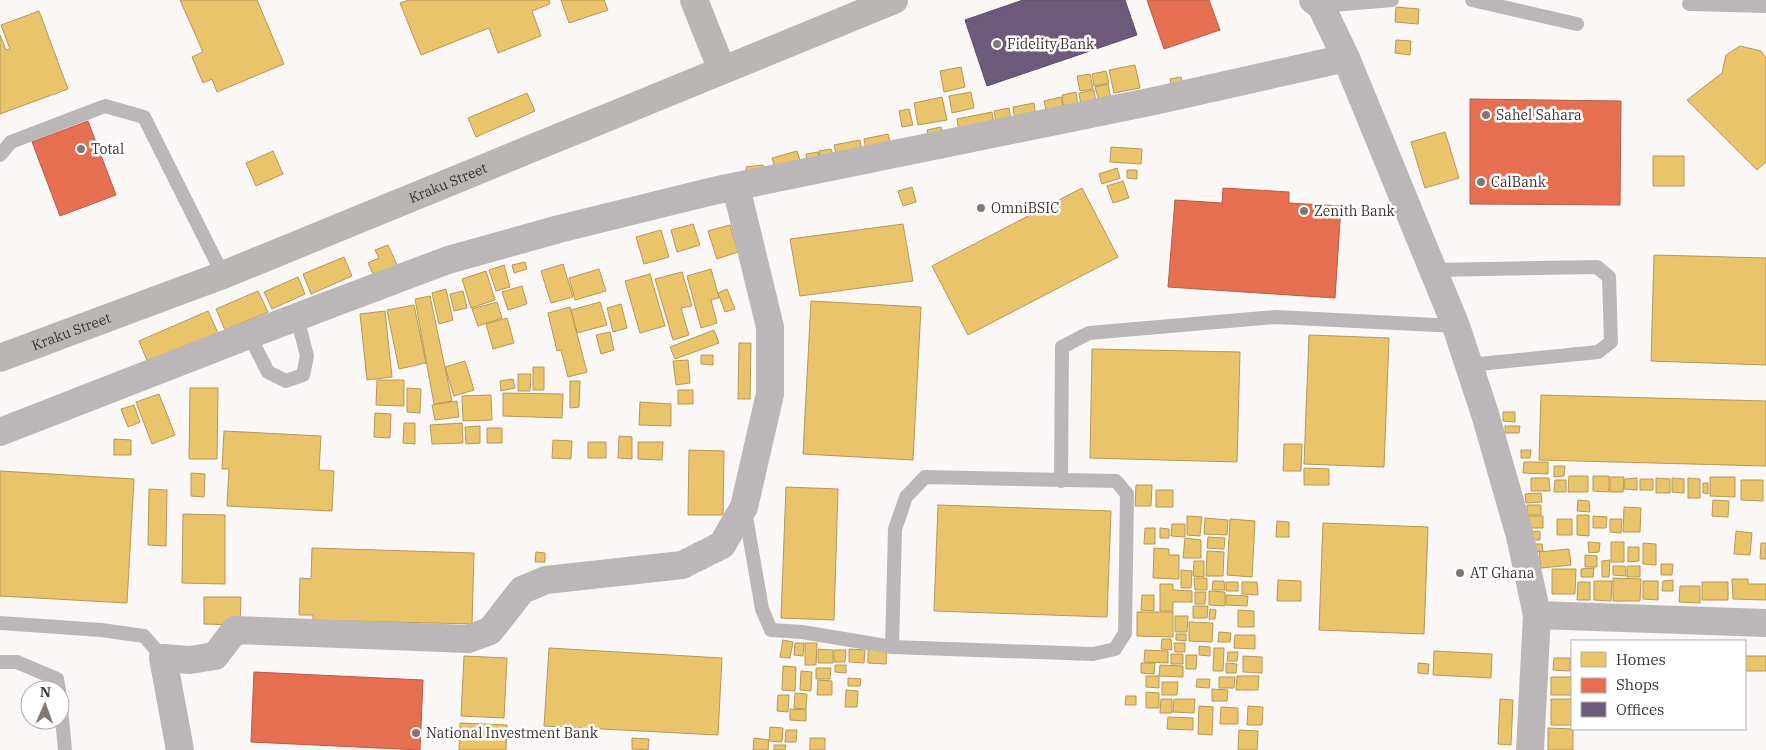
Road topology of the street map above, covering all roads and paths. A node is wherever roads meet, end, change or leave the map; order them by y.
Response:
1 (694, 0) edge
2 (894, 0) edge
3 (1392, 0) edge
4 (1472, 0) edge
5 (1317, 3) edge
6 (1689, 4) dead end
7 (1766, 6) edge
8 (1576, 24) dead end
9 (1346, 58) junction
10 (722, 70) junction
11 (0, 155) edge
12 (736, 187) junction
13 (1433, 270) junction
14 (223, 276) junction
15 (297, 317) junction
16 (1456, 326) junction
17 (249, 335) junction
18 (0, 358) edge
19 (1469, 365) junction
20 (0, 432) edge
21 (1061, 481) junction
22 (744, 507) junction
23 (1536, 615) junction
24 (0, 623) edge
25 (1766, 623) edge
26 (892, 647) junction
27 (163, 658) junction
28 (0, 662) edge
29 (57, 680) edge
30 (63, 730) edge
31 (65, 750) edge
32 (180, 750) edge
33 (1530, 750) edge

1 - 10 main road
2 - 10 main road, Kraku Street
3 - 5 lane
4 - 8 lane
5 - 9 street
6 - 7 lane
9 - 12 street
9 - 13 street
10 - 14 main road, Kraku Street
11 - 14 lane
12 - 15 street
12 - 22 street
13 - 16 street
13 - 19 lane
14 - 18 main road, Kraku Street
15 - 17 street
15 - 17 lane
16 - 19 street
16 - 21 lane
17 - 20 street
19 - 23 street
21 - 26 lane
21 - 26 lane
22 - 26 lane
22 - 27 street
23 - 25 street
23 - 33 street
24 - 27 lane
27 - 32 street
28 - 29 lane
30 - 31 lane

